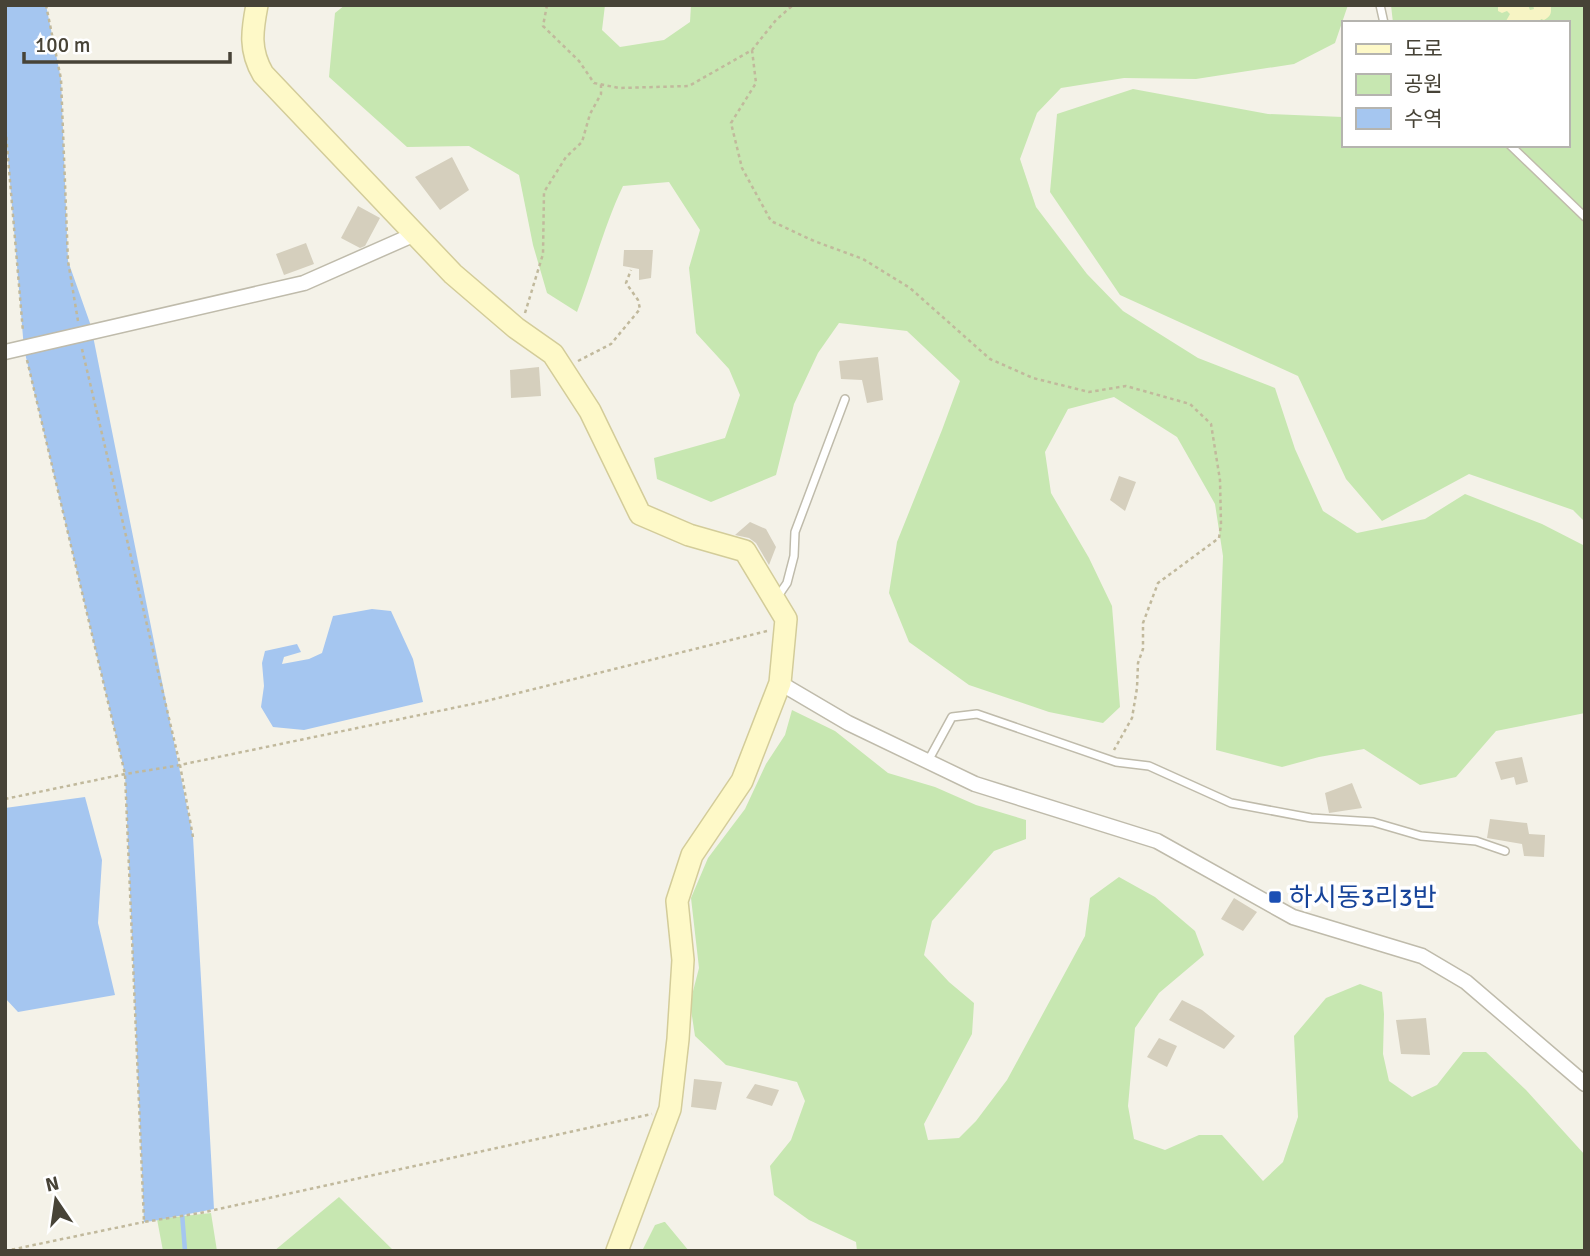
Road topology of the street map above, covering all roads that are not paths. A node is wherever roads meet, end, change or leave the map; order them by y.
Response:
1 (257, 5) edge
2 (1512, 147) edge
3 (1585, 217) edge
4 (415, 234) junction
5 (5, 352) edge
6 (845, 399) dead end
7 (775, 600) junction
8 (780, 683) junction
9 (927, 762) junction
10 (1505, 851) dead end
11 (1585, 1084) edge
12 (617, 1251) edge

1 - 4 street
2 - 3 lane
4 - 5 street
4 - 7 street
6 - 7 lane
7 - 8 street
8 - 9 street
8 - 12 street
9 - 10 lane
9 - 11 street

